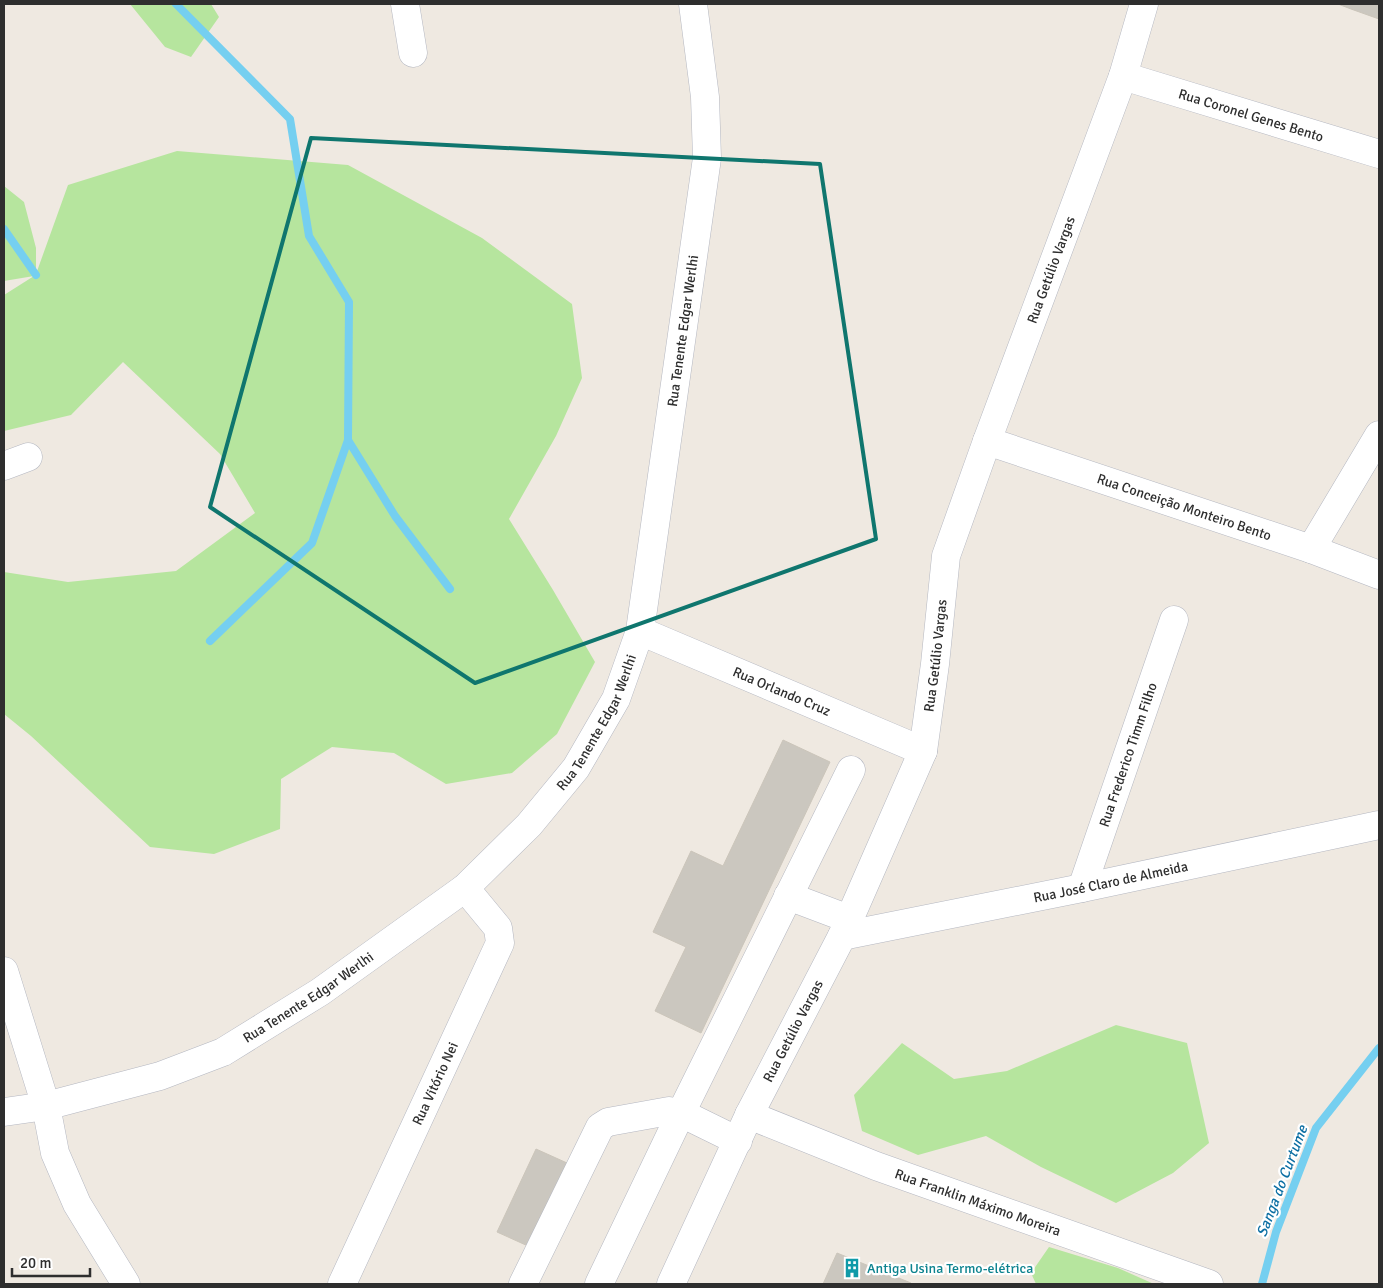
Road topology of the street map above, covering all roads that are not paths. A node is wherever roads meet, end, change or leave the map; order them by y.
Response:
1 (405, 4) edge
2 (693, 4) edge
3 (1144, 4) edge
4 (412, 53) dead end
5 (1123, 76) junction
6 (1379, 154) edge
7 (1379, 435) edge
8 (987, 441) junction
9 (1312, 549) junction
10 (1379, 575) edge
11 (1174, 620) dead end
12 (640, 631) junction
13 (923, 751) junction
14 (850, 770) dead end
15 (1379, 825) edge
16 (465, 888) junction
17 (1082, 888) junction
18 (788, 896) junction
19 (845, 927) junction
20 (4, 971) edge
21 (46, 1106) junction
22 (4, 1112) edge
23 (681, 1113) junction
24 (749, 1115) junction
25 (738, 1141) junction
26 (126, 1284) edge
27 (342, 1284) edge
28 (523, 1284) edge
29 (599, 1284) edge
30 (671, 1284) edge
31 (1210, 1284) edge

1 - 4 street
2 - 12 street, Rua Tenente Edgar Werlhi
3 - 5 street, Rua Getúlio Vargas
5 - 6 street, Rua Coronel Genes Bento
5 - 8 street, Rua Getúlio Vargas
7 - 9 street
8 - 9 street, Rua Conceição Monteiro Bento
8 - 13 street, Rua Getúlio Vargas
9 - 10 street, Rua Conceição Monteiro Bento
11 - 17 street, Rua Frederico Timm Filho
12 - 13 street, Rua Orlando Cruz
12 - 16 street, Rua Tenente Edgar Werlhi
13 - 19 street, Rua Getúlio Vargas
14 - 18 street
15 - 17 street, Rua José Claro de Almeida
16 - 21 street, Rua Tenente Edgar Werlhi
16 - 27 street, Rua Vitório Nei
17 - 19 street, Rua José Claro de Almeida
18 - 19 street
18 - 23 street
19 - 24 street, Rua Getúlio Vargas
20 - 21 street
21 - 22 street, Rua Tenente Edgar Werlhi
21 - 26 street
23 - 25 street
23 - 28 street
23 - 29 street
24 - 25 street, Rua Getúlio Vargas
24 - 31 street, Rua Franklin Máximo Moreira
25 - 30 street, Rua Getúlio Vargas

